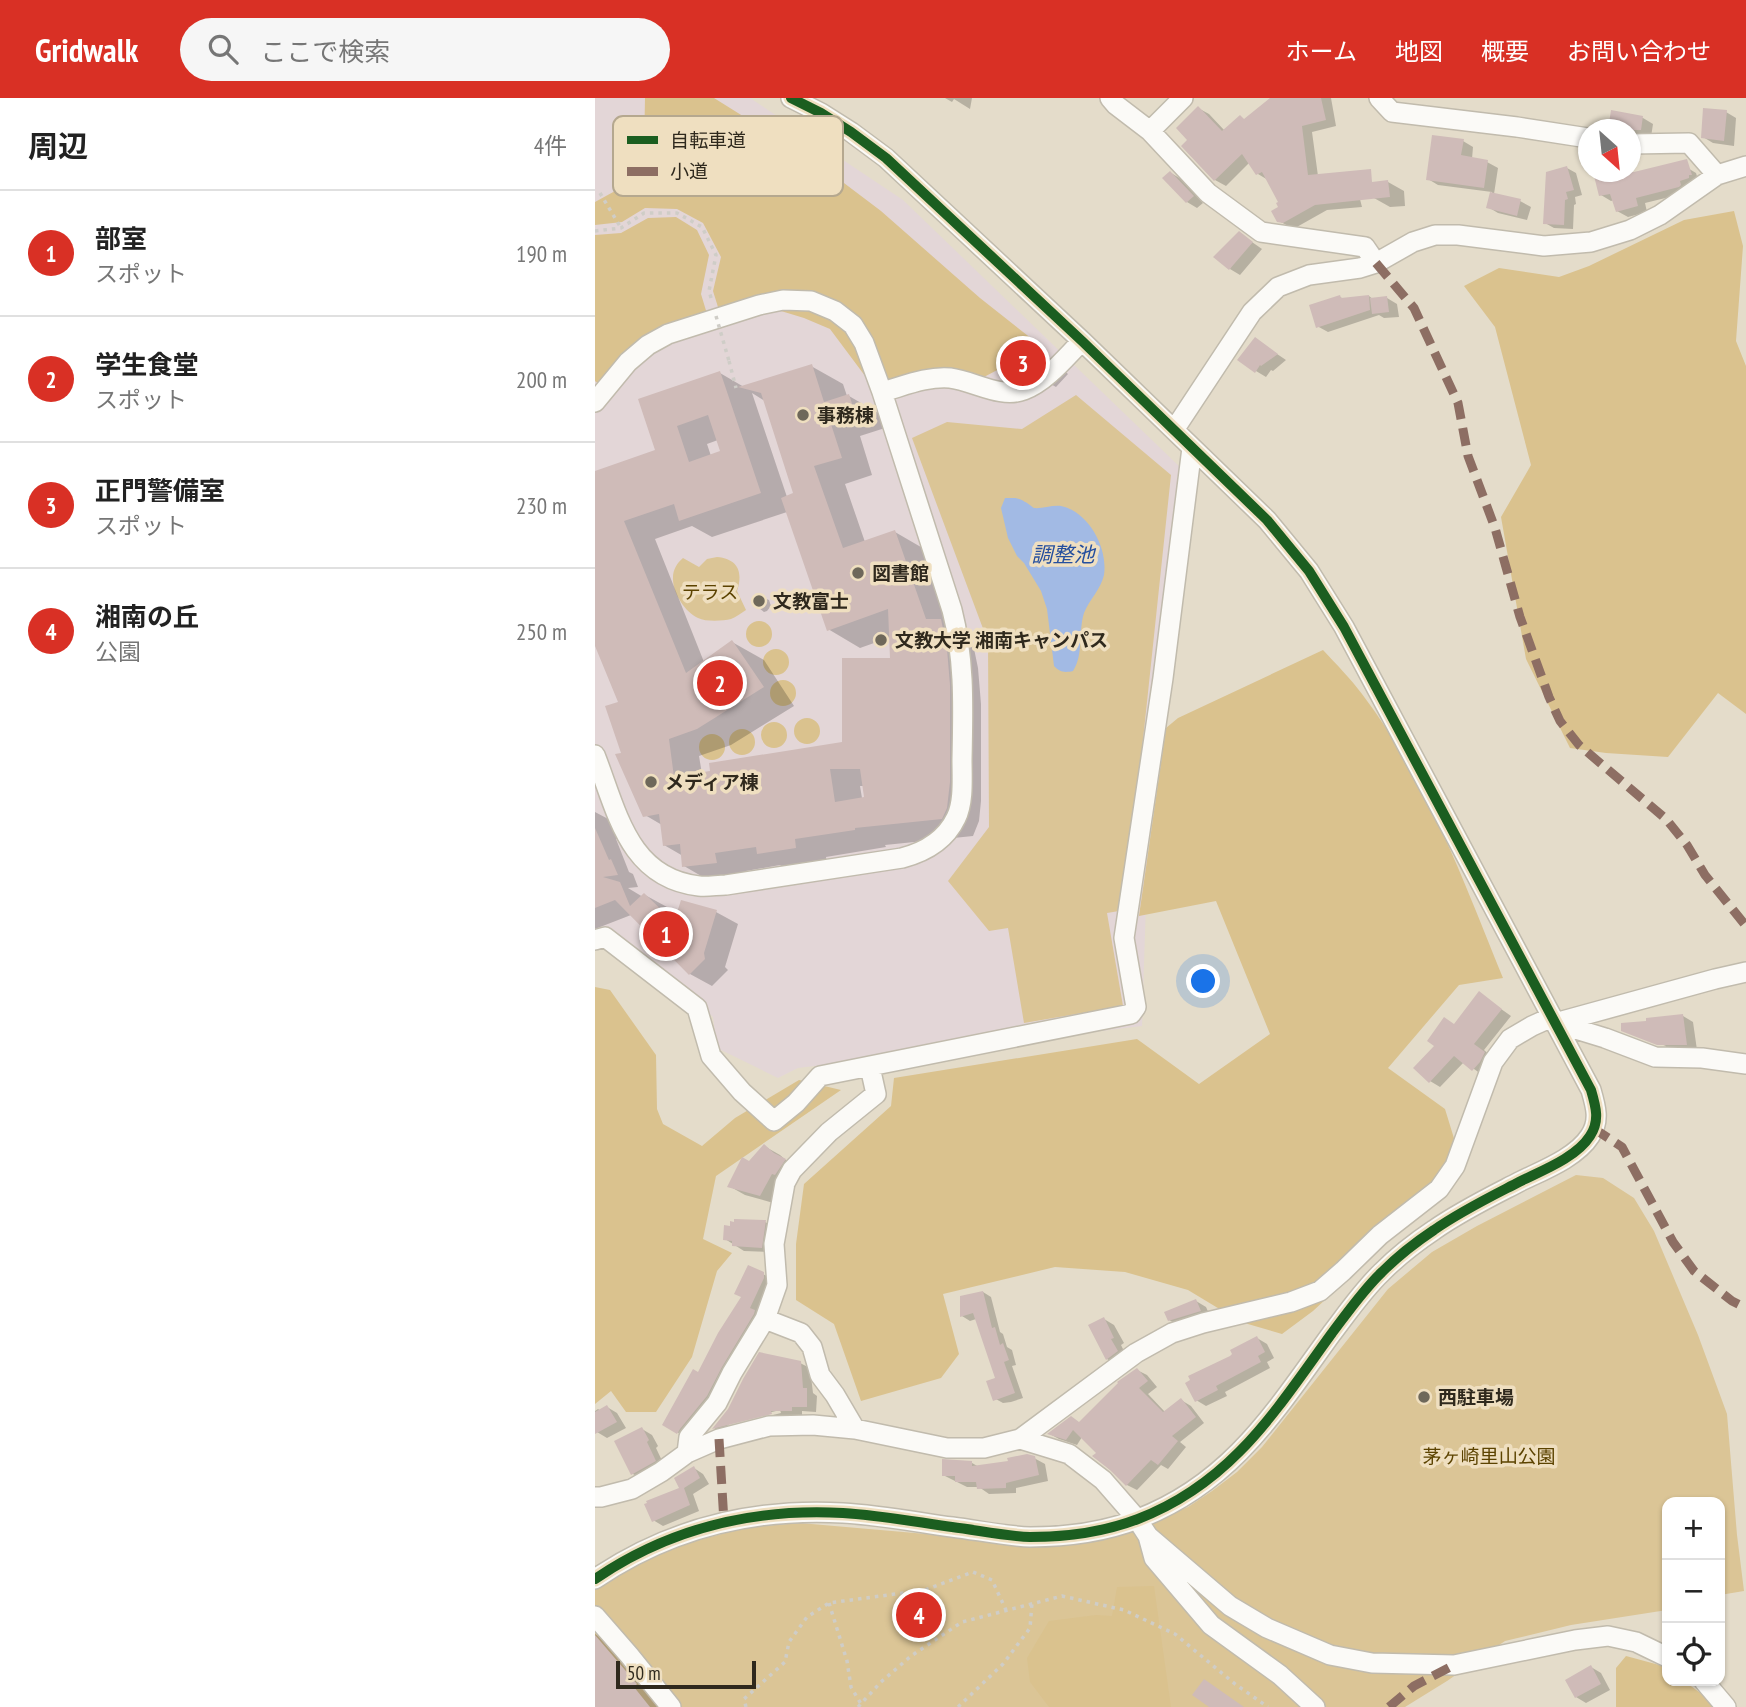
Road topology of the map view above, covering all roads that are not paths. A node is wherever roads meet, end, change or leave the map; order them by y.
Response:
1 (791, 98) edge
2 (1110, 98) edge
3 (1183, 98) edge
4 (1379, 98) edge
5 (826, 116) edge
6 (843, 127) edge
7 (1150, 131) junction
8 (1578, 136) edge
9 (1641, 144) edge
10 (1746, 166) edge
11 (1717, 175) junction
12 (1376, 263) junction
13 (1082, 341) junction
14 (882, 392) junction
15 (595, 402) edge
16 (1174, 430) junction
17 (1192, 447) junction
18 (595, 755) edge
19 (595, 940) edge
20 (1746, 972) edge
21 (1554, 1020) junction
22 (1746, 1064) edge
23 (870, 1067) junction
24 (765, 1319) junction
25 (855, 1429) junction
26 (1020, 1439) junction
27 (687, 1453) junction
28 (595, 1497) edge
29 (1143, 1528) junction
30 (595, 1578) edge
31 (595, 1616) edge
32 (1662, 1655) edge
33 (1708, 1686) edge
34 (670, 1707) edge
35 (1315, 1707) edge
36 (1726, 1707) edge

1 - 5 street
2 - 7 street
3 - 7 street
4 - 8 street
6 - 13 street
7 - 12 street
9 - 11 street
10 - 11 street
11 - 12 street
12 - 16 street
13 - 14 street
13 - 16 street
14 - 15 street
14 - 18 street
16 - 17 street
17 - 21 street
17 - 23 street
19 - 23 street
20 - 21 street
21 - 22 street
21 - 26 street
21 - 29 street
23 - 24 street
24 - 25 street
24 - 27 street
25 - 26 street
25 - 27 street
26 - 29 street
27 - 28 street
29 - 30 street
29 - 32 street
29 - 35 street
31 - 34 street
33 - 36 street

